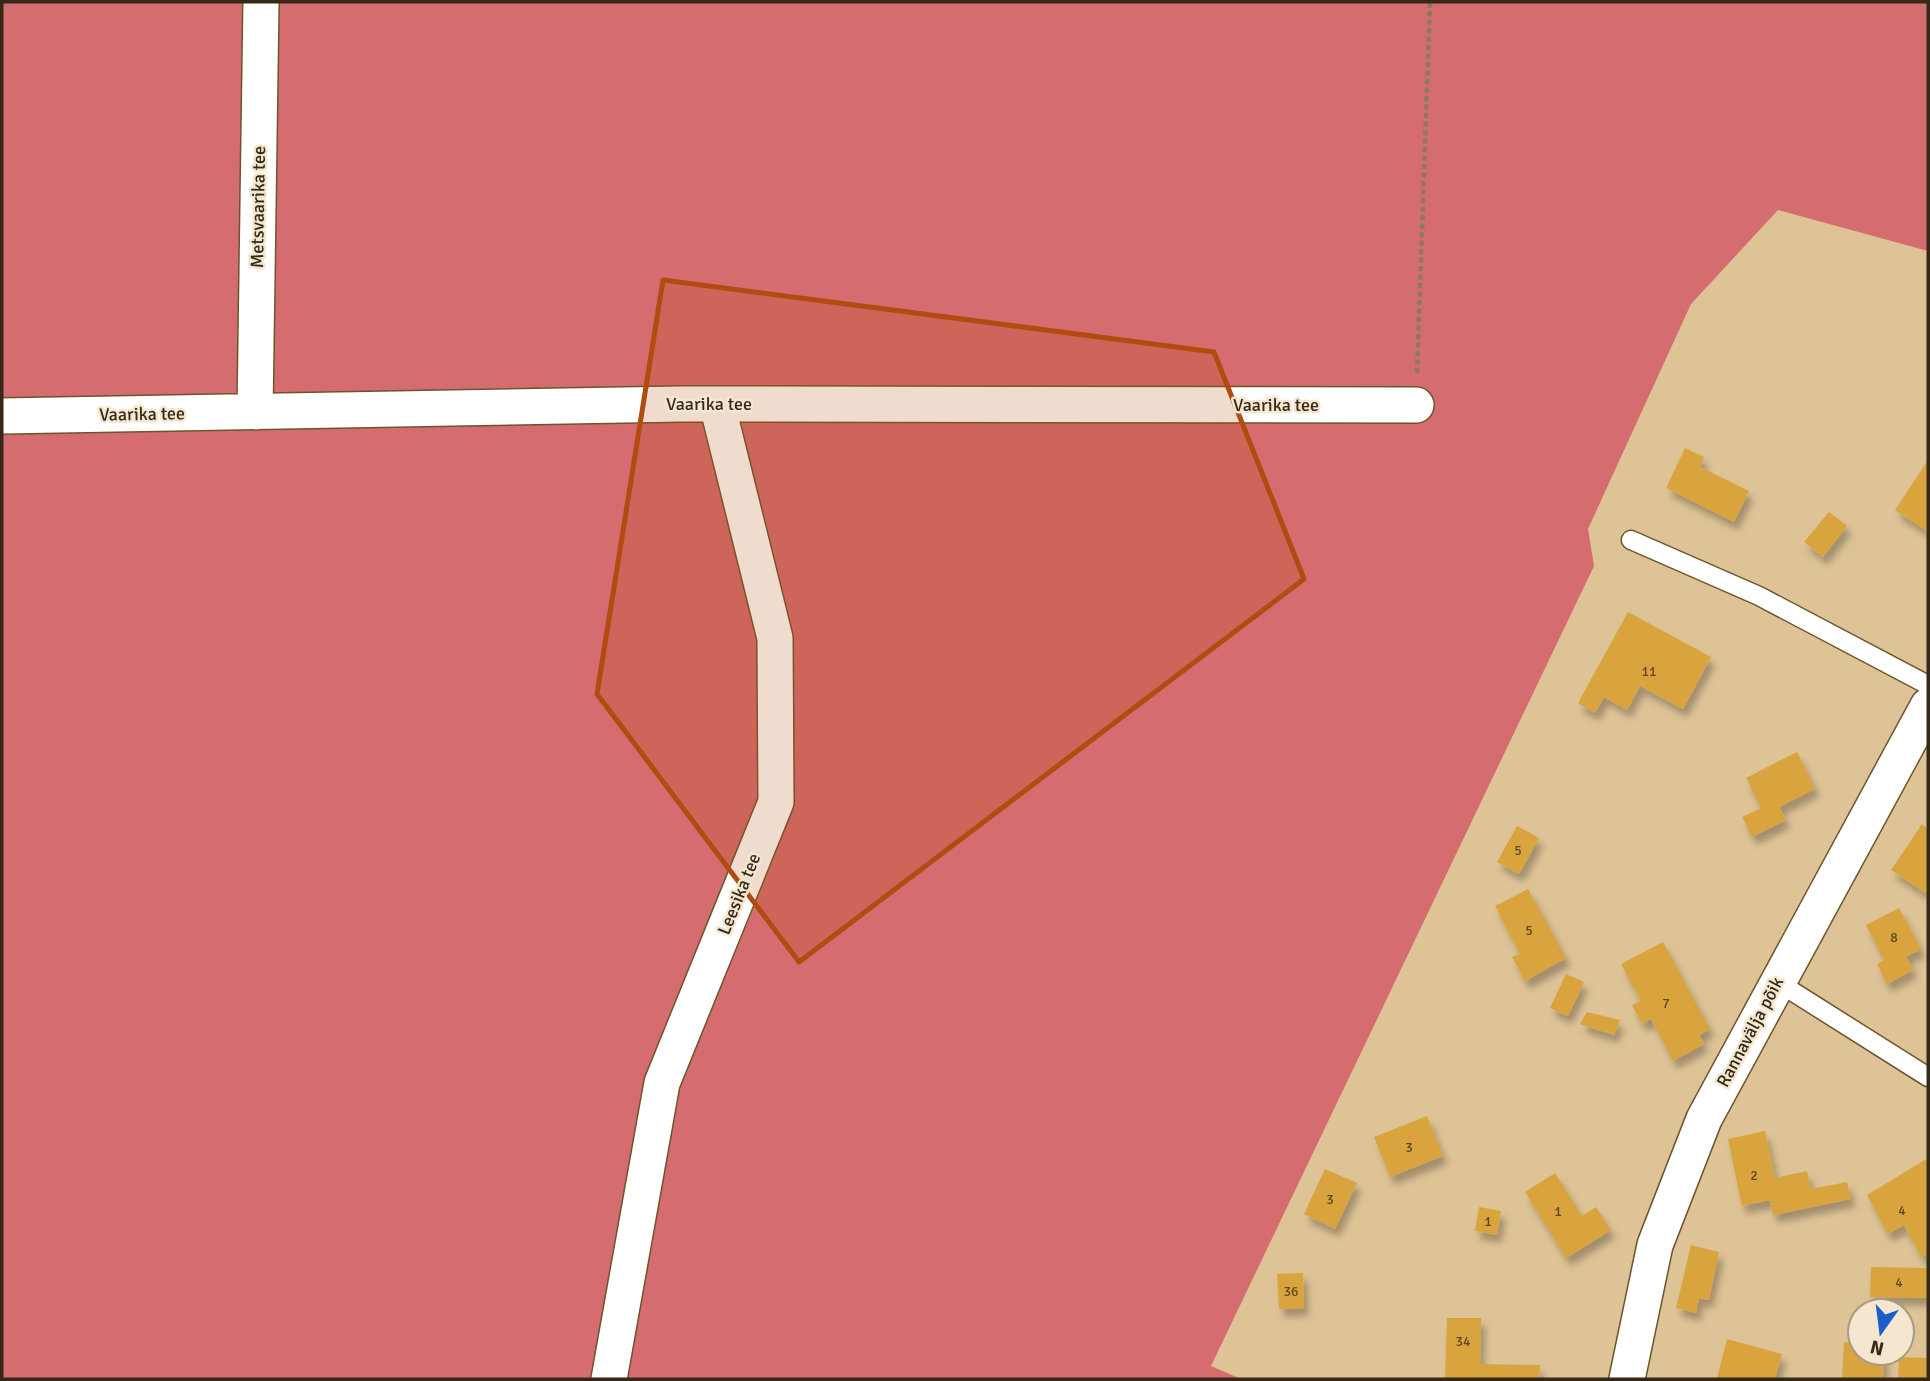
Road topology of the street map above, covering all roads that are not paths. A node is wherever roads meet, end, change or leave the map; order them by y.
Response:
1 (261, 2) edge
2 (718, 404) junction
3 (1416, 405) road end
4 (255, 412) junction
5 (2, 416) edge
6 (1630, 540) dead end
7 (1928, 685) edge
8 (1928, 706) edge
9 (1776, 981) junction
10 (1928, 1077) edge
11 (609, 1379) edge
12 (1627, 1379) edge

1 - 4 street, Metsvaarika tee
2 - 3 street, Vaarika tee
2 - 4 street, Vaarika tee
2 - 11 street, Leesika tee
4 - 5 street, Vaarika tee
6 - 7 lane
8 - 9 street, Rannavälja põik
9 - 10 lane
9 - 12 street, Rannavälja põik

